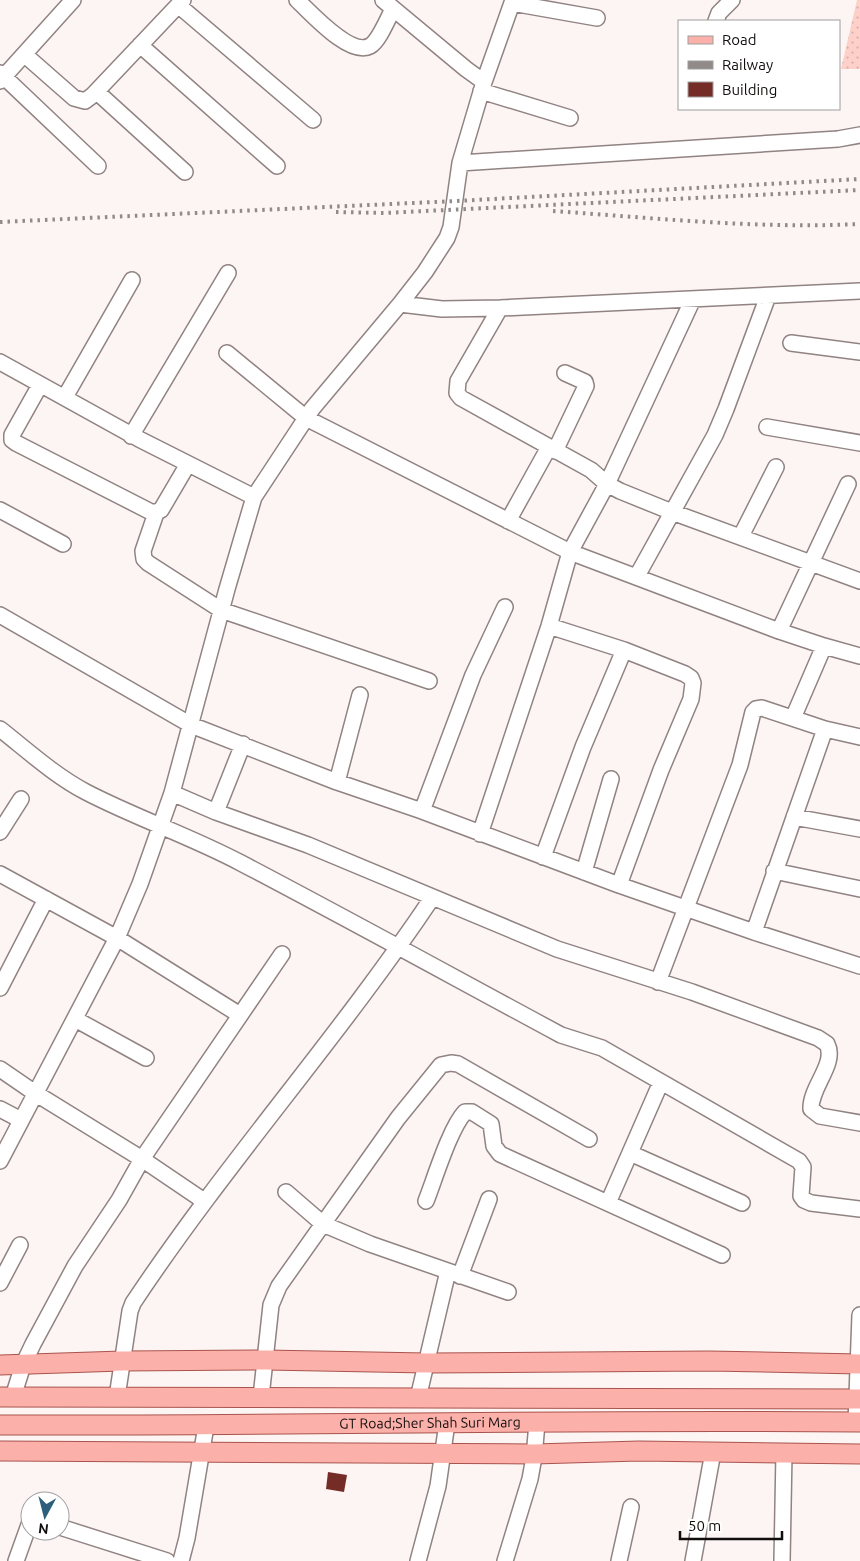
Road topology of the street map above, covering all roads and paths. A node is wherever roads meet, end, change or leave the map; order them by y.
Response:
1 (73, 0) edge
2 (297, 0) edge
3 (732, 0) edge
4 (513, 1) edge
5 (180, 3) edge
6 (388, 5) edge
7 (597, 18) dead end
8 (716, 20) edge
9 (140, 45) junction
10 (25, 55) junction
11 (1, 77) edge
12 (482, 86) junction
13 (97, 92) junction
14 (570, 118) dead end
15 (312, 120) dead end
16 (860, 135) edge
17 (460, 163) junction
18 (98, 166) dead end
19 (277, 166) dead end
20 (185, 172) dead end
21 (228, 273) dead end
22 (132, 280) dead end
23 (860, 291) edge
24 (768, 296) junction
25 (693, 299) junction
26 (400, 304) junction
27 (500, 308) junction
28 (791, 343) dead end
29 (860, 352) edge
30 (227, 353) dead end
31 (0, 362) edge
32 (564, 373) dead end
33 (40, 384) junction
34 (65, 397) junction
35 (306, 418) junction
36 (766, 427) dead end
37 (131, 436) junction
38 (860, 443) edge
39 (552, 449) junction
40 (188, 464) junction
41 (776, 467) dead end
42 (606, 484) junction
43 (848, 484) dead end
44 (254, 497) junction
45 (0, 510) edge
46 (672, 512) junction
47 (156, 513) junction
48 (508, 521) junction
49 (741, 536) junction
50 (63, 544) dead end
51 (570, 552) junction
52 (812, 562) junction
53 (637, 576) junction
54 (860, 581) edge
55 (505, 607) dead end
56 (222, 610) junction
57 (0, 615) edge
58 (549, 626) junction
59 (779, 631) junction
60 (824, 646) junction
61 (624, 650) junction
62 (860, 656) edge
63 (429, 681) dead end
64 (360, 696) dead end
65 (793, 718) junction
66 (191, 725) junction
67 (0, 729) edge
68 (824, 729) junction
69 (860, 737) edge
70 (243, 744) junction
71 (611, 779) dead end
72 (337, 782) junction
73 (172, 793) junction
74 (21, 799) dead end
75 (422, 811) junction
76 (216, 812) junction
77 (794, 817) junction
78 (160, 825) junction
79 (860, 829) edge
80 (0, 832) edge
81 (480, 834) junction
82 (543, 857) junction
83 (774, 871) junction
84 (584, 872) junction
85 (0, 874) edge
86 (619, 885) junction
87 (860, 889) edge
88 (432, 898) junction
89 (46, 899) junction
90 (687, 908) junction
91 (754, 932) junction
92 (117, 938) junction
93 (398, 948) junction
94 (282, 954) dead end
95 (860, 966) edge
96 (658, 982) junction
97 (0, 988) edge
98 (240, 1015) junction
99 (75, 1019) junction
100 (146, 1058) dead end
101 (0, 1069) edge
102 (661, 1082) junction
103 (35, 1093) junction
104 (0, 1109) edge
105 (21, 1120) junction
106 (860, 1123) edge
107 (589, 1139) dead end
108 (630, 1153) junction
109 (142, 1159) junction
110 (0, 1161) edge
111 (286, 1192) dead end
112 (489, 1199) dead end
113 (426, 1201) dead end
114 (204, 1202) junction
115 (608, 1203) junction
116 (742, 1203) dead end
117 (860, 1209) edge
118 (324, 1224) junction
119 (20, 1245) dead end
120 (722, 1255) dead end
121 (454, 1273) junction
122 (0, 1283) edge
123 (508, 1292) dead end
124 (860, 1315) edge
125 (266, 1360) junction
126 (122, 1362) junction
127 (426, 1362) junction
128 (859, 1364) edge
129 (0, 1365) edge
130 (24, 1365) junction
131 (7, 1397) edge
132 (117, 1397) junction
133 (261, 1397) junction
134 (418, 1398) junction
135 (858, 1399) edge
136 (858, 1422) edge
137 (447, 1423) junction
138 (537, 1423) junction
139 (0, 1425) edge
140 (206, 1426) junction
141 (0, 1451) edge
142 (202, 1451) junction
143 (444, 1452) junction
144 (713, 1452) junction
145 (784, 1453) junction
146 (534, 1454) junction
147 (860, 1454) edge
148 (631, 1507) dead end
149 (70, 1530) edge
150 (23, 1541) edge
151 (16, 1561) edge
152 (167, 1561) edge
153 (181, 1561) edge
154 (418, 1561) edge
155 (505, 1561) edge
156 (620, 1561) edge
157 (693, 1561) edge
158 (782, 1561) edge

1 - 10 street
2 - 6 street
3 - 8 street
4 - 7 street
4 - 12 street
5 - 9 street
5 - 15 street
6 - 12 street
9 - 13 street
9 - 19 street
10 - 11 street
10 - 13 street
11 - 18 street
12 - 14 street
12 - 17 street
13 - 20 street
16 - 17 street
17 - 26 street
21 - 37 street
22 - 34 street
23 - 24 street
24 - 25 street
24 - 46 street
25 - 27 street
25 - 42 street
26 - 27 street
26 - 35 street
27 - 39 street
28 - 29 street
30 - 35 street
31 - 33 street
32 - 39 street
33 - 34 street
33 - 47 street
34 - 37 street
35 - 44 street
35 - 48 street
36 - 38 street
37 - 40 street
39 - 42 street
39 - 48 street
40 - 44 street
40 - 47 street
41 - 49 street
42 - 46 street
42 - 51 street
43 - 52 street
44 - 56 street
45 - 50 street
46 - 49 street
46 - 53 street
47 - 56 street
48 - 51 street
49 - 52 street
51 - 53 street
51 - 58 street
52 - 54 street
52 - 59 street
53 - 59 street
55 - 75 street
56 - 63 street
56 - 66 street
57 - 66 street
58 - 61 street
58 - 81 street
59 - 60 street
60 - 62 street
60 - 65 street
61 - 82 street
61 - 86 street
64 - 72 street
65 - 68 street
65 - 90 street
66 - 70 street
66 - 73 street
67 - 78 street
68 - 69 street
68 - 77 street
70 - 72 street
70 - 76 street
71 - 84 street
72 - 75 street
73 - 76 street
73 - 78 street
74 - 80 street
75 - 81 street
76 - 88 street
77 - 79 street
77 - 83 street
78 - 92 street
78 - 93 street
81 - 82 street
82 - 84 street
83 - 87 street
83 - 91 street
84 - 86 street
85 - 89 street
86 - 90 street
88 - 93 street
88 - 96 street
89 - 92 street
89 - 97 street
90 - 91 street
90 - 96 street
91 - 95 street
92 - 98 street
92 - 99 street
93 - 102 street
93 - 114 street
94 - 98 street
96 - 106 street
98 - 109 street
99 - 100 street
99 - 103 street
101 - 103 street
102 - 108 street
102 - 117 street
103 - 105 street
103 - 109 street
104 - 105 street
105 - 110 street
107 - 118 street
108 - 115 street
108 - 116 street
109 - 114 street
109 - 130 street
111 - 118 street
112 - 121 street
113 - 115 street
114 - 126 street
115 - 120 street
118 - 121 street
118 - 125 street
119 - 122 street
121 - 123 street
121 - 127 street
124 - 128 street
125 - 126 main road
125 - 127 main road
125 - 133 street
126 - 130 main road
126 - 132 street
127 - 128 main road
127 - 134 street
128 - 135 street
129 - 130 main road
130 - 131 street
131 - 132 main road, GT Road;Sher Shah Suri Marg
132 - 133 main road, GT Road;Sher Shah Suri Marg
133 - 134 main road, GT Road;Sher Shah Suri Marg
134 - 135 main road, GT Road;Sher Shah Suri Marg
135 - 136 street
136 - 138 main road, GT Road;Sher Shah Suri Marg
137 - 138 main road, GT Road;Sher Shah Suri Marg
137 - 140 main road, GT Road;Sher Shah Suri Marg
137 - 143 street
138 - 146 street
139 - 140 main road, GT Road;Sher Shah Suri Marg
140 - 142 street
141 - 142 main road
142 - 143 main road
142 - 153 street
143 - 146 main road
143 - 154 street
144 - 145 main road
144 - 146 main road
144 - 157 street
145 - 147 main road
145 - 158 street
146 - 155 street
148 - 156 street
149 - 152 street
150 - 151 street

